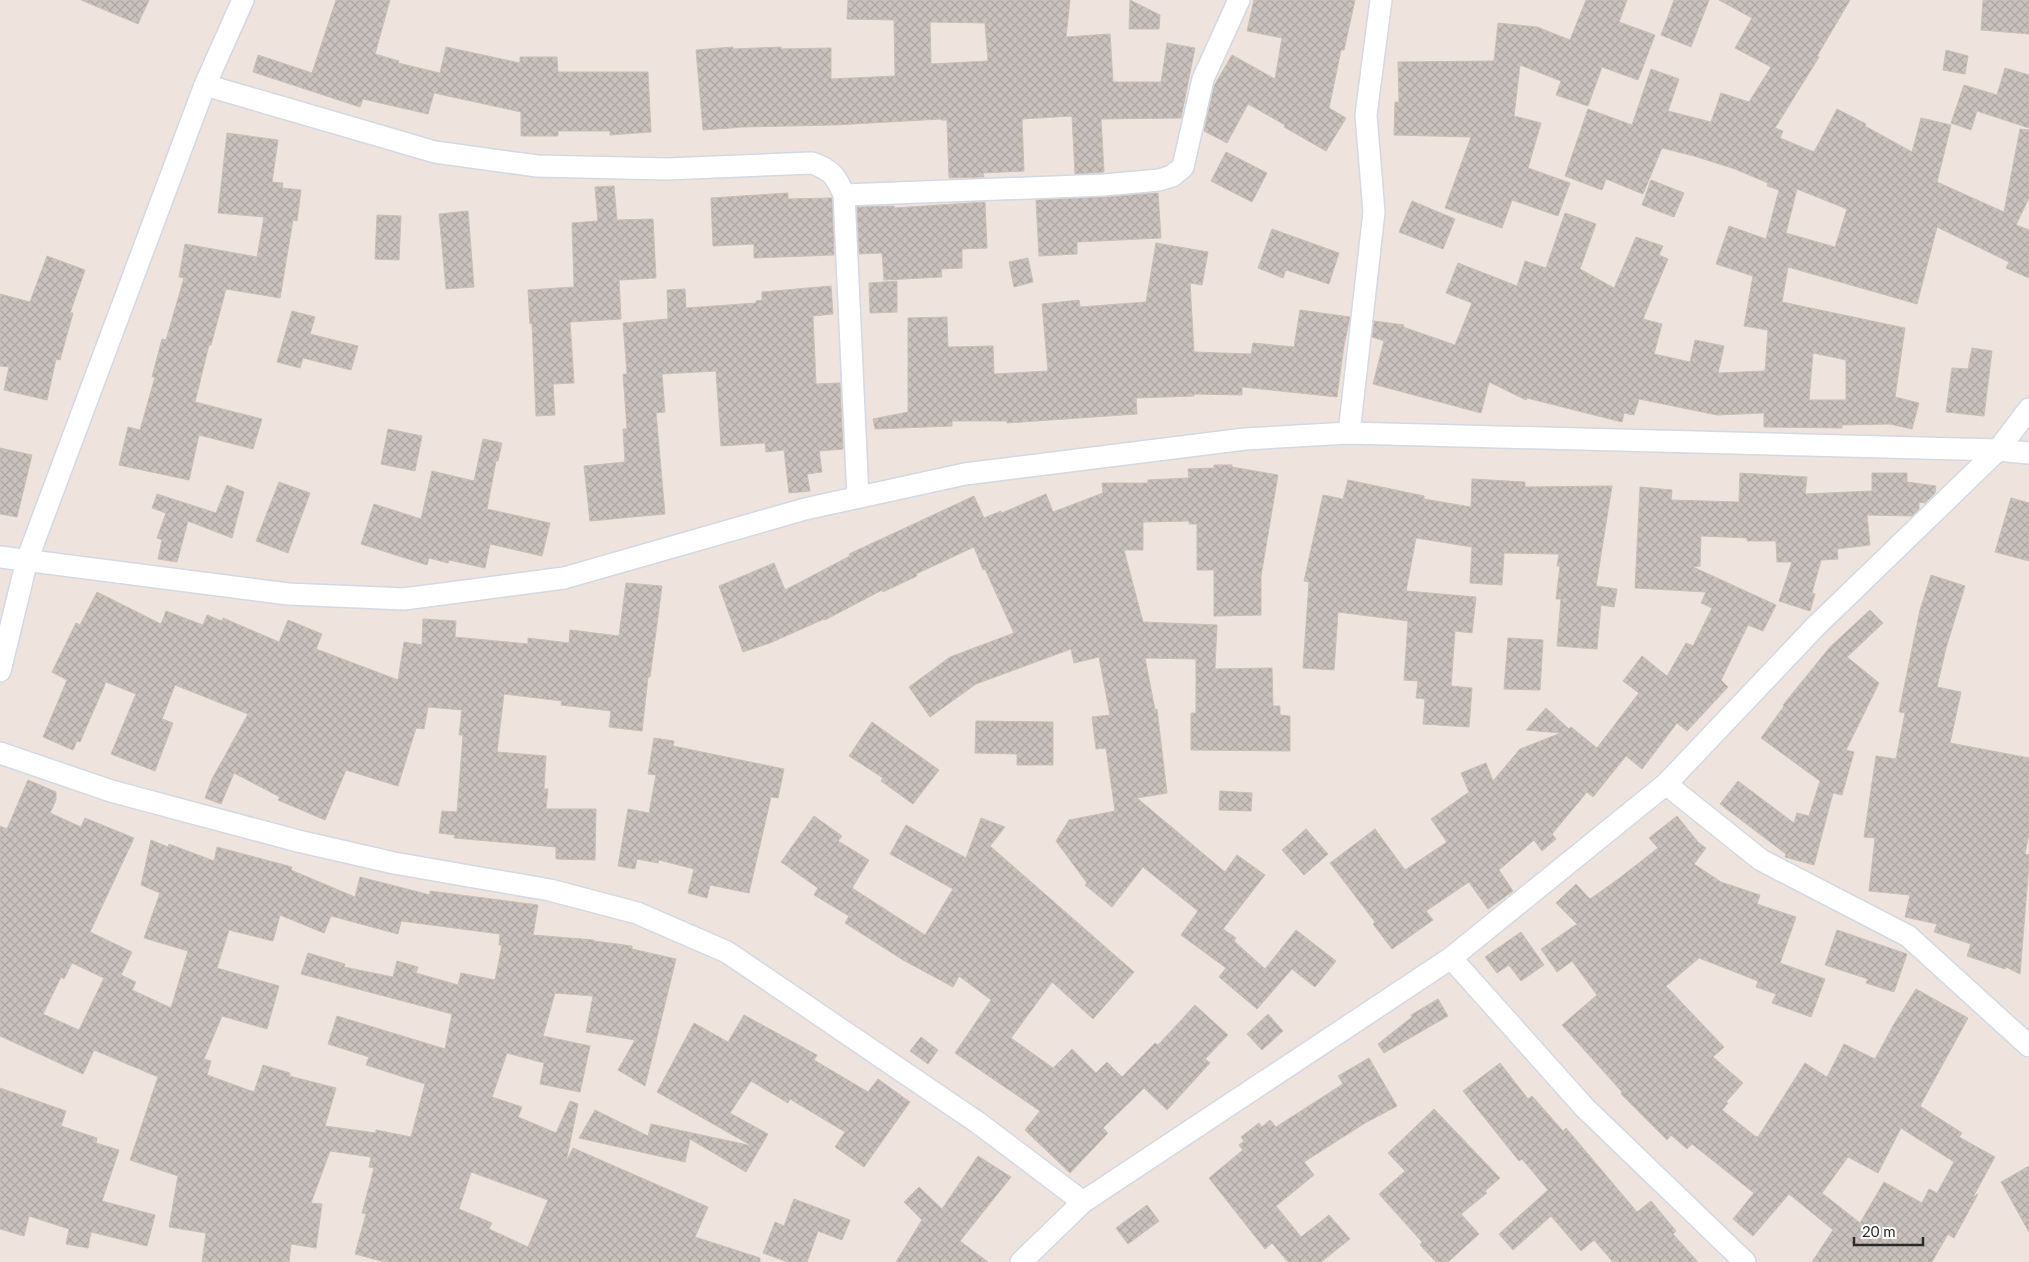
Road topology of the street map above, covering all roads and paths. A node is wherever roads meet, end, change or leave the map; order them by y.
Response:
1 (243, 0) edge
2 (1239, 0) edge
3 (1381, 0) edge
4 (205, 85) junction
5 (844, 195) junction
6 (2029, 409) edge
7 (1349, 433) junction
8 (1998, 450) junction
9 (2029, 453) edge
10 (858, 497) junction
11 (0, 557) edge
12 (28, 560) junction
13 (0, 671) edge
14 (0, 753) edge
15 (1666, 784) junction
16 (1451, 958) junction
17 (2029, 1046) edge
18 (1083, 1202) junction
19 (1021, 1262) edge
20 (1745, 1262) edge

1 - 4 street
2 - 5 street
3 - 7 street
4 - 5 street
4 - 12 street
5 - 10 street
6 - 8 street
7 - 8 street
7 - 10 street
8 - 9 street
8 - 15 street
10 - 12 street
11 - 12 street
12 - 13 street
14 - 18 street
15 - 16 street
15 - 17 street
16 - 18 street
16 - 20 street
18 - 19 street

